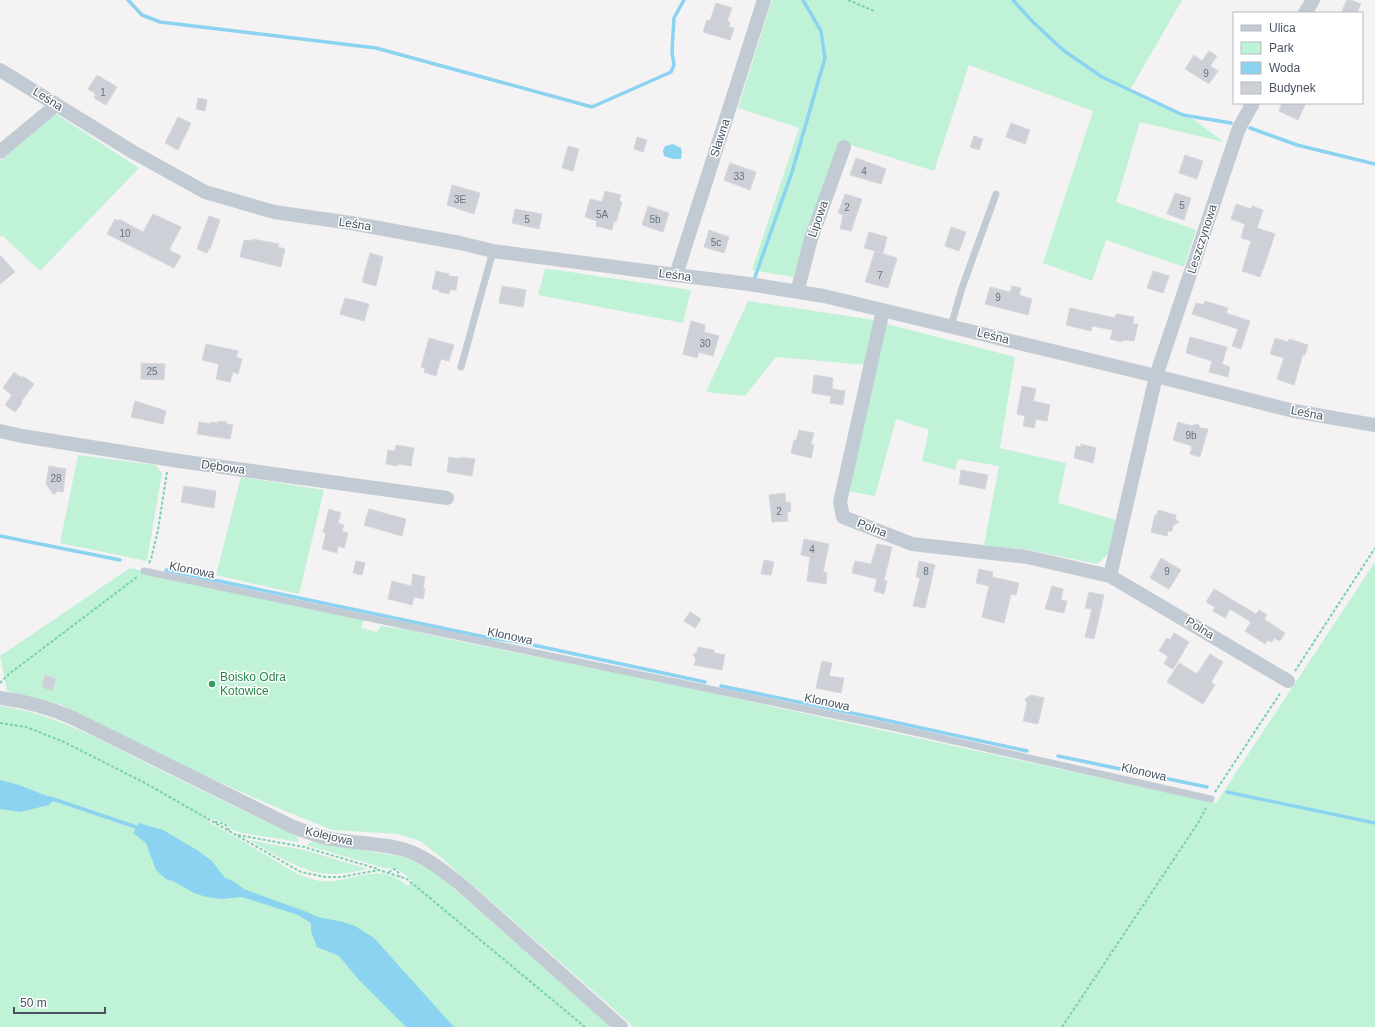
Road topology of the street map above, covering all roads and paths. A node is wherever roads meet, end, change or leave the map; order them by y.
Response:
1 (764, 0) edge
2 (848, 0) edge
3 (1313, 0) edge
4 (874, 11) dead end
5 (1306, 12) edge
6 (0, 70) edge
7 (55, 103) junction
8 (1252, 104) edge
9 (844, 147) dead end
10 (0, 152) edge
11 (996, 194) dead end
12 (493, 251) junction
13 (676, 276) junction
14 (797, 292) junction
15 (883, 310) junction
16 (951, 326) junction
17 (460, 367) dead end
18 (1156, 376) junction
19 (1375, 425) edge
20 (0, 431) edge
21 (169, 459) junction
22 (447, 498) dead end
23 (1375, 548) edge
24 (144, 572) junction
25 (1110, 576) junction
26 (0, 682) edge
27 (1288, 682) junction
28 (0, 698) edge
29 (0, 723) edge
30 (1211, 799) junction
31 (235, 834) junction
32 (379, 870) junction
33 (388, 873) junction
34 (400, 877) junction
35 (585, 1027) edge
36 (621, 1027) edge
37 (1062, 1027) edge

1 - 13 street, Sławna
2 - 4 path
3 - 5 street
6 - 7 street, Leśna
7 - 10 street
7 - 12 street, Leśna
8 - 18 street, Leszczynowa
9 - 14 street, Lipowa
11 - 16 lane
12 - 13 street, Leśna
12 - 17 lane
13 - 14 street, Leśna
14 - 15 street, Leśna
15 - 16 street, Leśna
15 - 25 street, Polna
16 - 18 street, Leśna
18 - 19 street, Leśna
18 - 25 street
20 - 21 street, Dębowa
21 - 22 street, Dębowa
21 - 24 path
23 - 27 path
24 - 26 path
24 - 30 lane, Klonowa
25 - 27 street, Polna
27 - 30 path
28 - 36 street, Kolejowa
29 - 31 path
30 - 37 path
31 - 32 path
31 - 32 path
32 - 33 path
33 - 34 path
33 - 34 path
34 - 35 path

